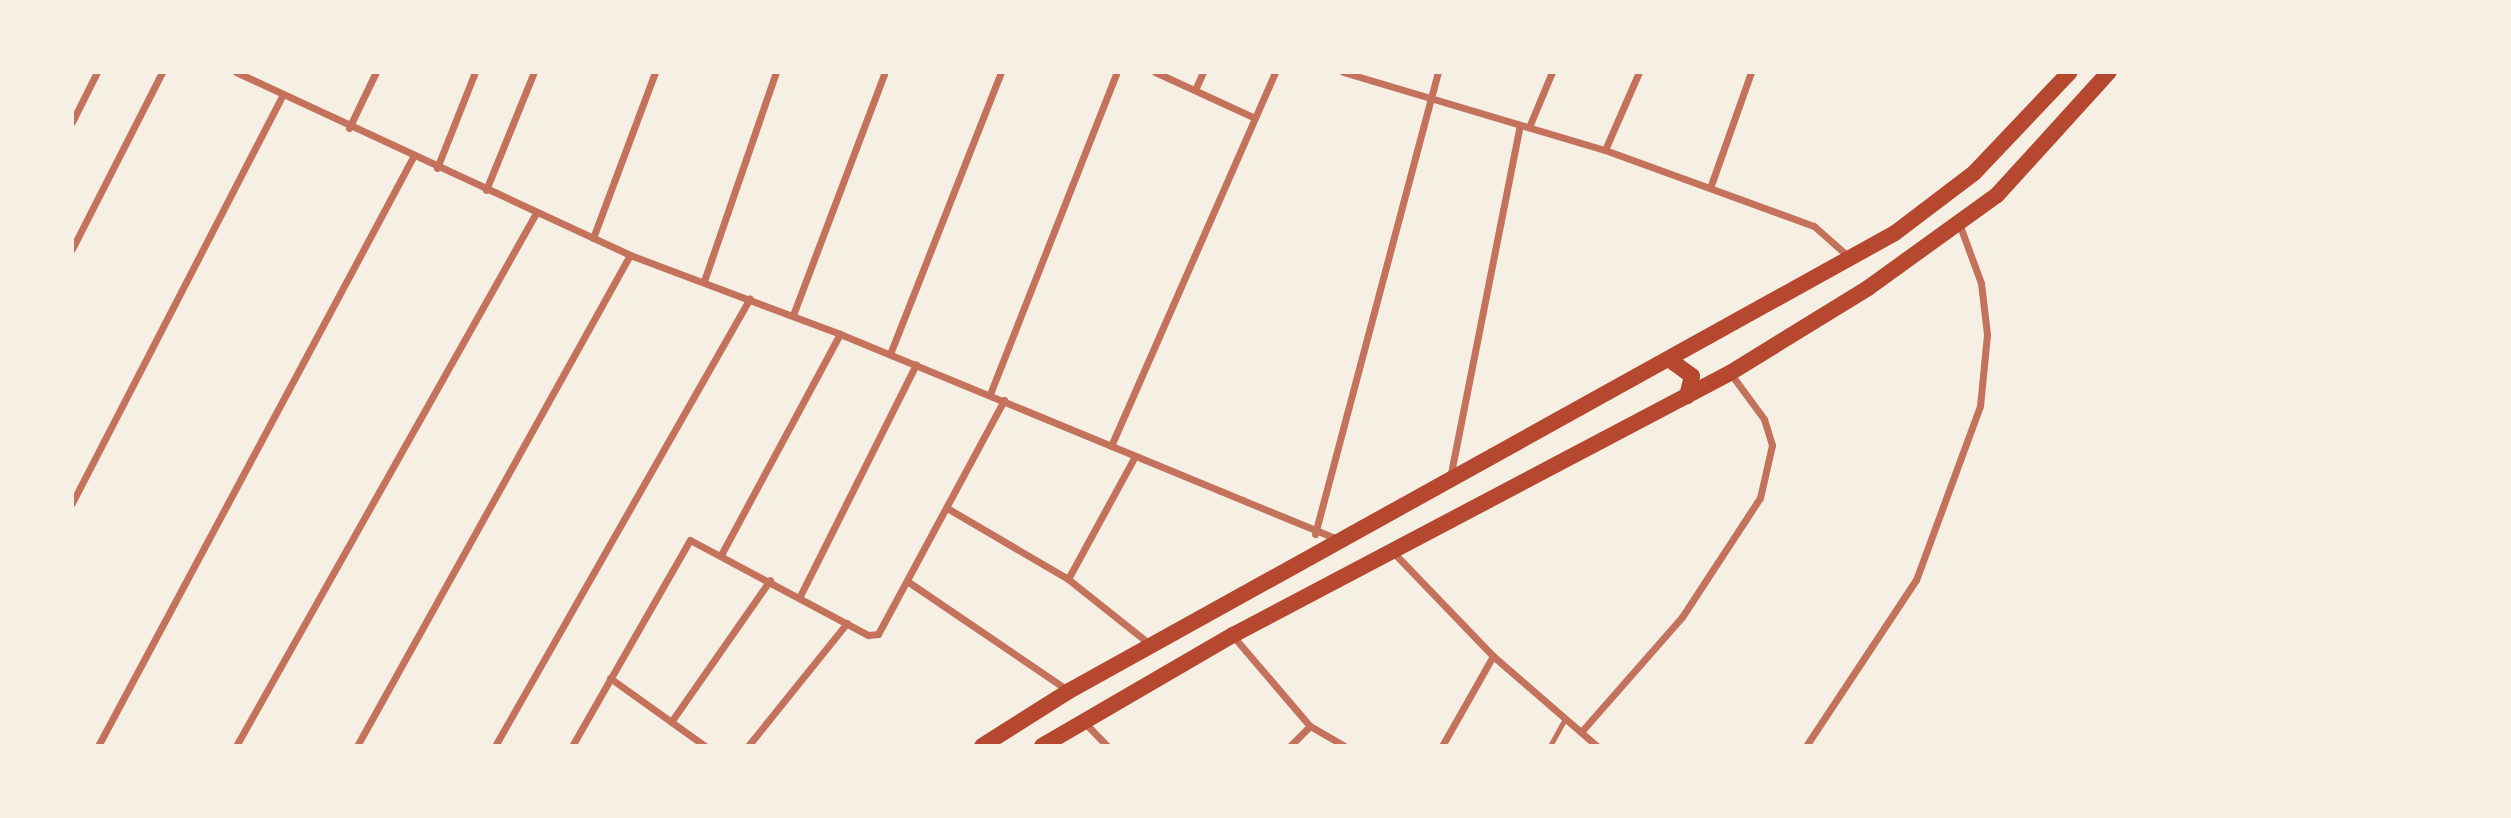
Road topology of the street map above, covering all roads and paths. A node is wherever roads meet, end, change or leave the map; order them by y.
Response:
1 (97, 72) edge
2 (162, 72) edge
3 (236, 72) edge
4 (376, 72) edge
5 (475, 72) edge
6 (534, 72) edge
7 (655, 72) edge
8 (776, 72) edge
9 (886, 72) edge
10 (1001, 72) edge
11 (1117, 72) edge
12 (1155, 72) edge
13 (1203, 72) edge
14 (1275, 72) edge
15 (1343, 72) edge
16 (1438, 72) edge
17 (1552, 72) edge
18 (1639, 72) edge
19 (1751, 72) edge
20 (2070, 72) edge
21 (2109, 72) edge
22 (1195, 90) junction
23 (282, 96) junction
24 (1430, 98) junction
25 (1254, 117) junction
26 (72, 122) edge
27 (1525, 126) junction
28 (349, 128) junction
29 (1605, 150) junction
30 (414, 158) junction
31 (437, 168) junction
32 (1710, 188) junction
33 (486, 190) junction
34 (536, 213) junction
35 (1960, 226) junction
36 (593, 238) junction
37 (72, 249) edge
38 (630, 255) junction
39 (1852, 259) junction
40 (704, 281) junction
41 (750, 298) junction
42 (793, 315) junction
43 (840, 334) junction
44 (890, 354) junction
45 (1670, 360) junction
46 (916, 364) junction
47 (1730, 373) junction
48 (990, 394) junction
49 (1687, 396) junction
50 (1004, 400) junction
51 (1111, 446) junction
52 (1135, 456) junction
53 (1449, 485) junction
54 (72, 503) edge
55 (947, 508) junction
56 (1315, 534) junction
57 (1345, 541) junction
58 (1392, 551) junction
59 (722, 553) junction
60 (1068, 579) junction
61 (770, 580) junction
62 (907, 581) junction
63 (800, 596) junction
64 (847, 623) junction
65 (1233, 635) junction
66 (1152, 645) junction
67 (1493, 656) junction
68 (610, 678) junction
69 (1069, 691) junction
70 (1081, 719) junction
71 (1565, 719) junction
72 (671, 722) junction
73 (1310, 726) junction
74 (1581, 732) junction
75 (98, 746) edge
76 (236, 746) edge
77 (357, 746) edge
78 (495, 746) edge
79 (572, 746) edge
80 (705, 746) edge
81 (748, 746) edge
82 (982, 746) edge
83 (1042, 746) edge
84 (1107, 746) edge
85 (1290, 746) edge
86 (1344, 746) edge
87 (1443, 746) edge
88 (1550, 746) edge
89 (1597, 746) edge
90 (1806, 746) edge

1 - 26 street
2 - 37 street
3 - 23 street
4 - 28 street
5 - 31 street
6 - 33 street
7 - 36 street
8 - 40 street
9 - 42 street
10 - 44 street
11 - 48 street
12 - 22 street
13 - 22 street
14 - 25 street
15 - 24 street
16 - 24 street
17 - 27 street
18 - 29 street
19 - 32 street
20 - 39 highway
21 - 35 highway
22 - 25 street
23 - 28 street
23 - 54 street
24 - 27 street
24 - 56 street
25 - 51 street
27 - 29 street
27 - 53 street
28 - 30 street
29 - 32 street
30 - 31 street
30 - 75 street
31 - 33 street
32 - 39 street
33 - 34 street
34 - 36 street
34 - 76 street
35 - 47 highway
35 - 90 street
36 - 38 street
38 - 40 street
38 - 77 street
39 - 45 highway
40 - 41 street
41 - 42 street
41 - 78 street
42 - 43 street
43 - 44 street
43 - 59 street
44 - 46 street
45 - 49 highway
45 - 53 highway
46 - 48 street
46 - 63 street
47 - 49 highway
47 - 74 street
48 - 50 street
49 - 58 highway
50 - 51 street
50 - 55 street
51 - 52 street
52 - 56 street
52 - 60 street
53 - 57 highway
55 - 60 street
55 - 62 street
56 - 57 street
57 - 66 highway
58 - 65 highway
58 - 67 street
59 - 61 street
59 - 68 street
60 - 66 street
61 - 63 street
61 - 72 street
62 - 64 street
62 - 69 street
63 - 64 street
64 - 81 street
65 - 70 highway
65 - 73 street
66 - 69 highway
67 - 71 street
67 - 87 street
68 - 72 street
68 - 79 street
69 - 82 highway
70 - 83 highway
70 - 84 street
71 - 74 street
71 - 88 lane
72 - 80 street
73 - 85 street
73 - 86 street
74 - 89 street

